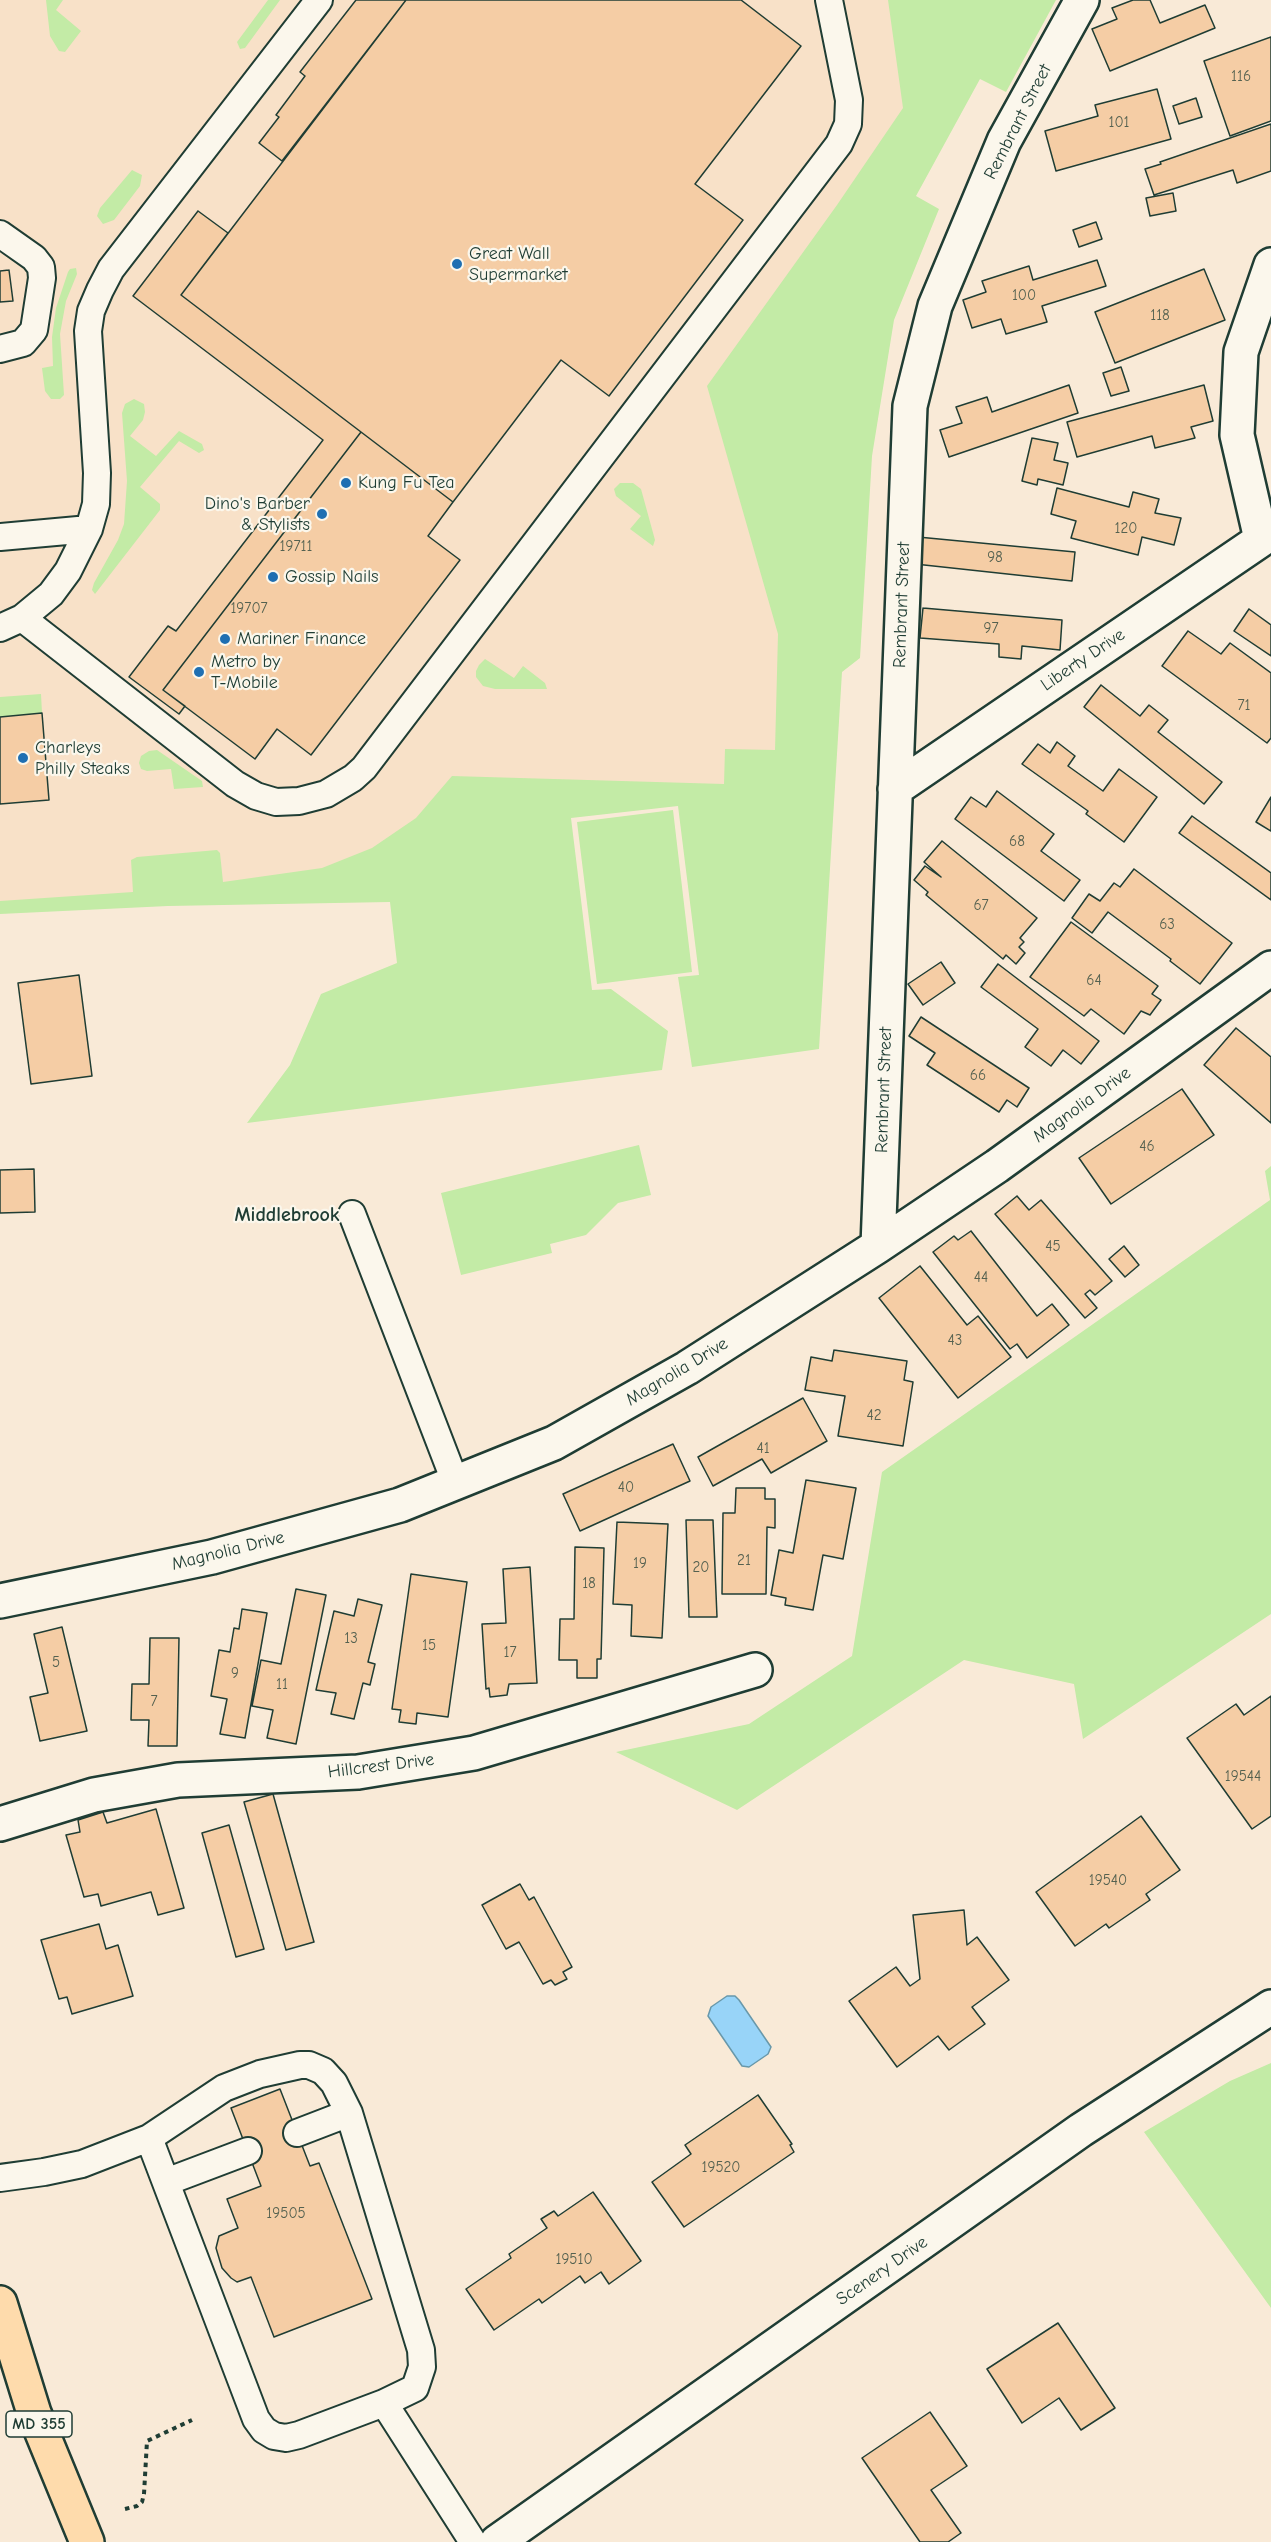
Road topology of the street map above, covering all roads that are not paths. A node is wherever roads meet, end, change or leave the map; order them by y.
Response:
1 (319, 0) edge
2 (829, 0) edge
3 (1082, 0) edge
4 (0, 234) edge
5 (1271, 265) edge
6 (0, 349) edge
7 (89, 529) junction
8 (1266, 536) edge
9 (0, 537) edge
10 (11, 623) edge
11 (895, 789) junction
12 (1271, 968) edge
13 (352, 1214) dead end
14 (878, 1246) junction
15 (456, 1484) junction
16 (0, 1601) edge
17 (755, 1670) dead end
18 (0, 1824) edge
19 (1271, 2007) edge
20 (349, 2114) junction
21 (297, 2133) dead end
22 (149, 2138) junction
23 (248, 2151) dead end
24 (0, 2178) edge
25 (166, 2182) junction
26 (0, 2303) edge
27 (384, 2403) junction
28 (87, 2542) edge
29 (473, 2542) edge
30 (497, 2542) edge

1 - 7 lane
2 - 10 lane
3 - 11 street, Rembrant Street
4 - 6 lane
5 - 8 street
7 - 9 lane
7 - 10 lane
8 - 11 street, Liberty Drive
11 - 14 street, Rembrant Street
12 - 14 street, Magnolia Drive
13 - 15 lane
14 - 15 street, Magnolia Drive
15 - 16 street, Magnolia Drive
17 - 18 street, Hillcrest Drive
19 - 30 street, Scenery Drive
20 - 21 lane
20 - 22 lane
20 - 27 lane
22 - 24 lane
22 - 25 lane
23 - 25 lane
25 - 27 lane
26 - 28 main road, MD 355
27 - 29 lane

